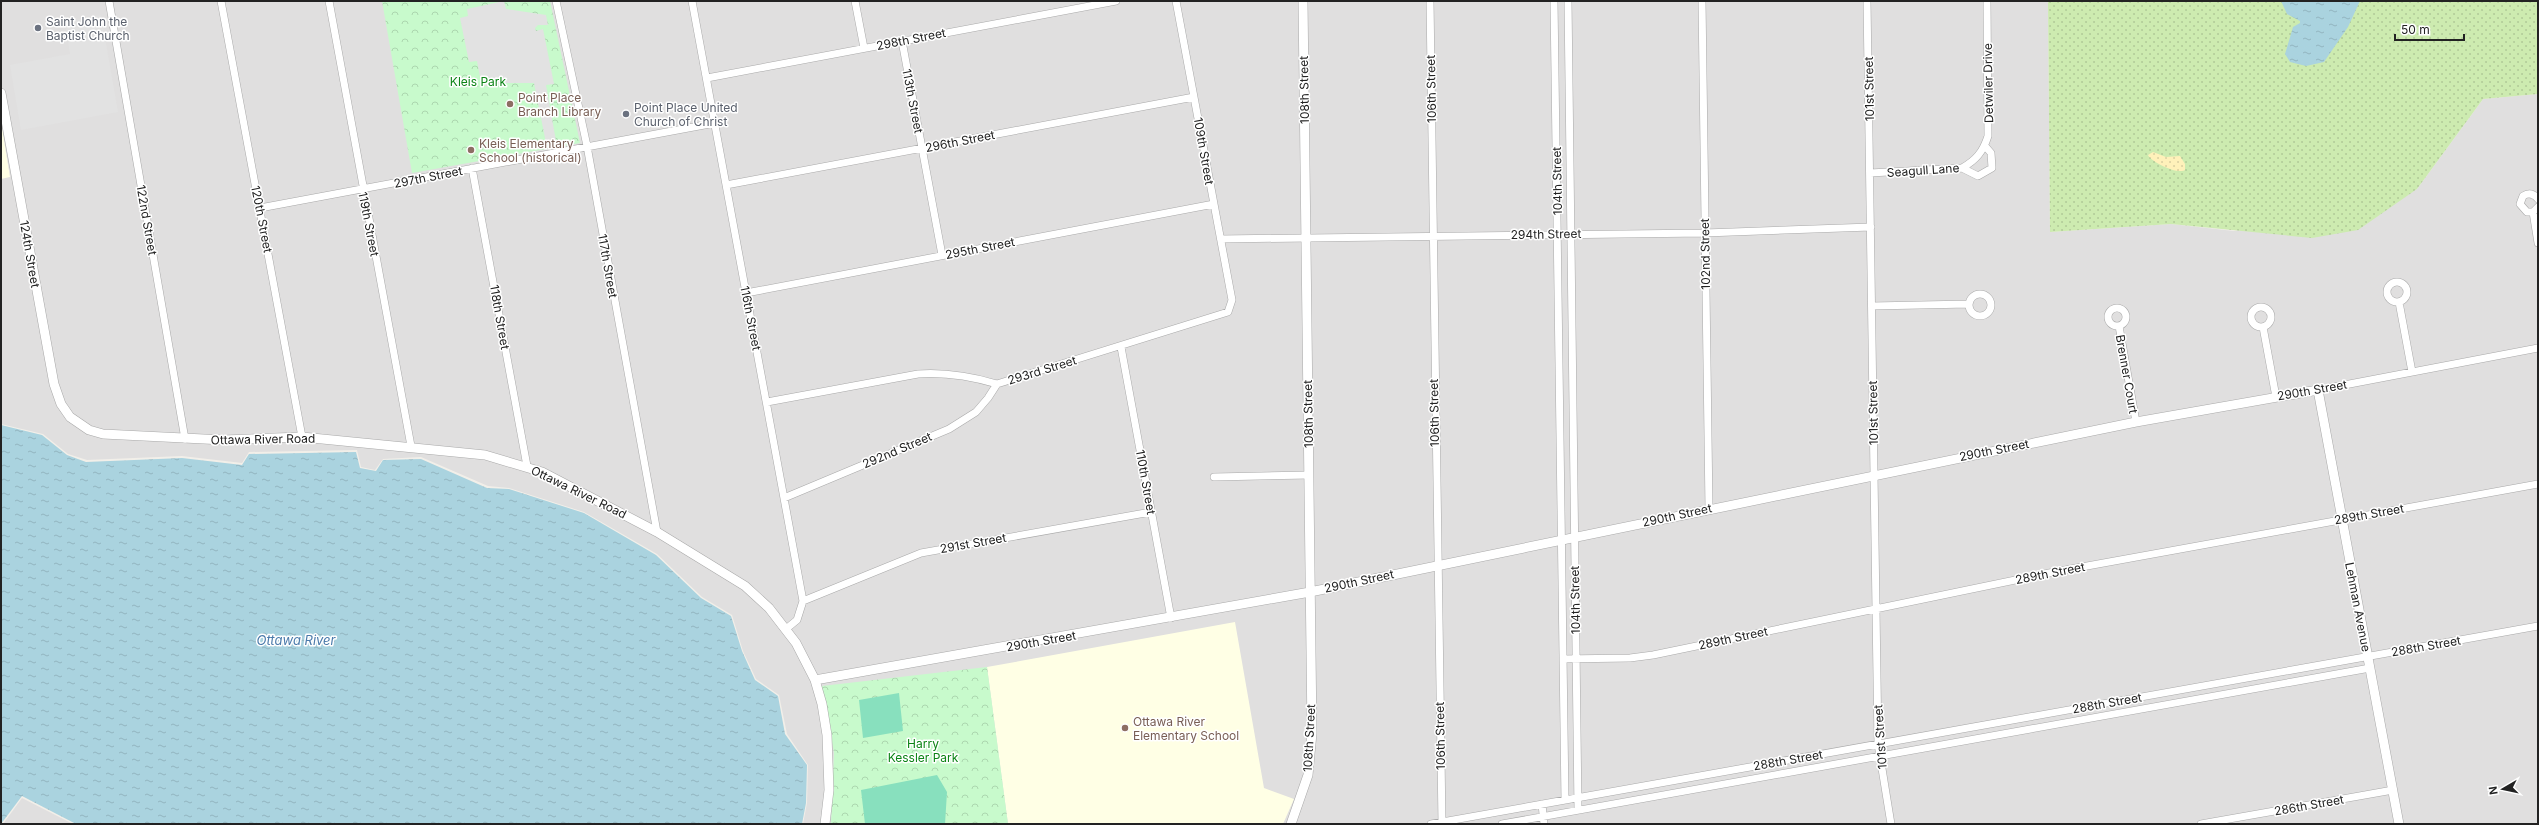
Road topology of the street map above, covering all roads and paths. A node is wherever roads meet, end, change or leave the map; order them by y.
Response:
1 (109, 1) edge
2 (221, 1) edge
3 (329, 1) edge
4 (556, 1) edge
5 (692, 1) edge
6 (855, 1) edge
7 (1116, 1) edge
8 (1176, 1) edge
9 (1303, 1) edge
10 (1430, 1) edge
11 (1554, 1) edge
12 (1568, 1) edge
13 (1702, 1) edge
14 (1867, 1) edge
15 (1987, 1) edge
16 (902, 41) junction
17 (864, 48) junction
18 (707, 78) junction
19 (1, 93) edge
20 (1194, 97) junction
21 (1556, 116) junction
22 (1569, 116) junction
23 (715, 123) junction
24 (587, 146) junction
25 (1985, 146) junction
26 (922, 148) junction
27 (1974, 161) joint
28 (472, 168) junction
29 (1962, 168) junction
30 (1870, 173) junction
31 (726, 185) junction
32 (362, 190) junction
33 (2538, 199) edge
34 (1214, 204) junction
35 (260, 208) junction
36 (2535, 209) edge
37 (1871, 227) junction
38 (1557, 233) junction
39 (1571, 233) junction
40 (1705, 233) junction
41 (1432, 236) junction
42 (1306, 238) junction
43 (1221, 239) junction
44 (2538, 243) edge
45 (942, 255) junction
46 (746, 293) junction
47 (1232, 300) joint
48 (2399, 302) dead end
49 (1969, 304) dead end
50 (1872, 306) junction
51 (2118, 326) dead end
52 (2263, 327) dead end
53 (1121, 347) junction
54 (2538, 348) edge
55 (2412, 372) junction
56 (997, 384) junction
57 (1559, 390) junction
58 (1573, 390) junction
59 (2318, 390) junction
60 (2276, 397) junction
61 (767, 402) junction
62 (67, 412) joint
63 (2136, 422) junction
64 (302, 437) junction
65 (185, 439) junction
66 (411, 446) junction
67 (527, 466) junction
68 (1309, 475) junction
69 (1874, 475) junction
70 (1214, 477) dead end
71 (2538, 484) edge
72 (784, 498) junction
73 (1710, 508) junction
74 (1151, 512) junction
75 (2342, 519) junction
76 (656, 532) junction
77 (1575, 536) junction
78 (1561, 539) junction
79 (1436, 565) junction
80 (1310, 592) junction
81 (803, 601) junction
82 (1876, 609) junction
83 (1171, 618) junction
84 (2538, 626) edge
85 (786, 629) junction
86 (2368, 656) junction
87 (1576, 658) junction
88 (1563, 659) junction
89 (2370, 668) junction
90 (815, 680) junction
91 (2042, 715) junction
92 (2044, 726) junction
93 (1878, 744) junction
94 (1879, 756) junction
95 (1775, 762) junction
96 (1777, 774) junction
97 (1676, 780) junction
98 (2393, 790) junction
99 (1678, 792) junction
100 (1578, 798) junction
101 (1565, 800) junction
102 (1542, 804) junction
103 (1578, 810) junction
104 (1543, 820) edge
105 (1441, 823) edge
106 (825, 824) edge
107 (1291, 824) edge
108 (1431, 824) edge
109 (1502, 824) edge
110 (1891, 824) edge
111 (2201, 824) edge
112 (2399, 824) edge

1 - 65 street, 122nd Street
2 - 35 street, 120th Street
3 - 32 street, 119th Street
4 - 24 street, 117th Street
5 - 18 street, 116th Street
6 - 17 street
7 - 16 street, 298th Street
8 - 20 street, 109th Street
9 - 42 street, 108th Street
10 - 41 street, 106th Street
11 - 21 street, 104th Street
12 - 22 street, 104th Street
13 - 40 street, 102nd Street
14 - 30 street, 101st Street
15 - 25 street, Detwiler Drive
16 - 17 street, 298th Street
16 - 26 street, 113th Street
17 - 18 street, 298th Street
18 - 23 street, 116th Street
19 - 62 street, 124th Street
20 - 26 street, 296th Street
20 - 34 street, 109th Street
21 - 22 street
21 - 38 street, 104th Street
22 - 39 street, 104th Street
23 - 24 street, 297th Street
23 - 31 street, 116th Street
24 - 28 street, 297th Street
24 - 76 street, 117th Street
25 - 27 street, Detwiler Drive
25 - 29 street
26 - 31 street, 296th Street
26 - 45 street, 113th Street
27 - 29 street, Seagull Lane
28 - 32 street, 297th Street
28 - 67 street, 118th Street
29 - 30 street, Seagull Lane
30 - 37 street, 101st Street
31 - 46 street, 116th Street
32 - 35 street, 297th Street
32 - 66 street, 119th Street
33 - 36 street
34 - 43 street, 109th Street
34 - 45 street, 295th Street
35 - 64 street, 120th Street
36 - 44 street
37 - 40 street, 294th Street
37 - 50 street, 101st Street
38 - 39 street, 294th Street
38 - 41 street, 294th Street
38 - 57 street, 104th Street
39 - 40 street, 294th Street
39 - 58 street, 104th Street
40 - 73 street, 102nd Street
41 - 42 street, 294th Street
41 - 79 street, 106th Street
42 - 43 street, 294th Street
42 - 68 street, 108th Street
43 - 47 street, 109th Street
45 - 46 street, 295th Street
46 - 61 street, 116th Street
47 - 53 street, 293rd Street
48 - 55 street
49 - 50 street
50 - 69 street, 101st Street
51 - 63 street, Brenner Court
52 - 60 street
53 - 56 street, 293rd Street
53 - 74 street, 110th Street
54 - 55 street, 290th Street
55 - 59 street, 290th Street
56 - 61 street, 293rd Street
56 - 72 street, 292nd Street
57 - 58 street
57 - 78 street, 104th Street
58 - 77 street, 104th Street
59 - 60 street, 290th Street
59 - 75 street, Lehman Avenue
60 - 63 street, 290th Street
61 - 72 street, 116th Street
62 - 65 street, Ottawa River Road
63 - 69 street, 290th Street
64 - 65 street, Ottawa River Road
64 - 66 street, Ottawa River Road
66 - 67 street, Ottawa River Road
67 - 76 street, Ottawa River Road
68 - 70 street
68 - 80 street, 108th Street
69 - 73 street, 290th Street
69 - 82 street, 101st Street
71 - 75 street, 289th Street
72 - 81 street, 116th Street
73 - 77 street, 290th Street
74 - 81 street, 291st Street
74 - 83 street, 110th Street
75 - 82 street, 289th Street
75 - 86 street, Lehman Avenue
76 - 85 street, Ottawa River Road
77 - 78 street, 290th Street
77 - 87 street, 104th Street
78 - 79 street, 290th Street
78 - 88 street, 104th Street
79 - 80 street, 290th Street
79 - 105 street, 106th Street
80 - 83 street, 290th Street
80 - 107 street, 108th Street
81 - 85 street, 116th Street
82 - 87 street, 289th Street
82 - 93 street, 101st Street
83 - 90 street, 290th Street
84 - 86 street, 288th Street
85 - 90 street, Ottawa River Road
86 - 89 street, Lehman Avenue
86 - 91 street, 288th Street
87 - 88 street, 289th Street
87 - 100 street, 104th Street
88 - 101 street, 104th Street
89 - 92 street, 288th Street
89 - 98 street, Lehman Avenue
90 - 106 street, Ottawa River Road
91 - 92 street
91 - 93 street, 288th Street
92 - 94 street, 288th Street
93 - 94 street, 101st Street
93 - 95 street, 288th Street
94 - 96 street, 288th Street
94 - 110 street, 101st Street
95 - 96 street
95 - 97 street, 288th Street
96 - 99 street, 288th Street
97 - 99 street
97 - 100 street, 288th Street
98 - 111 street, 286th Street
98 - 112 street, Lehman Avenue
99 - 103 street, 288th Street
100 - 101 street, 288th Street
100 - 103 street, 104th Street
101 - 102 street, 288th Street
102 - 104 street
102 - 105 street, 288th Street
103 - 104 street, 288th Street
104 - 109 street, 288th Street
105 - 108 street, 288th Street

